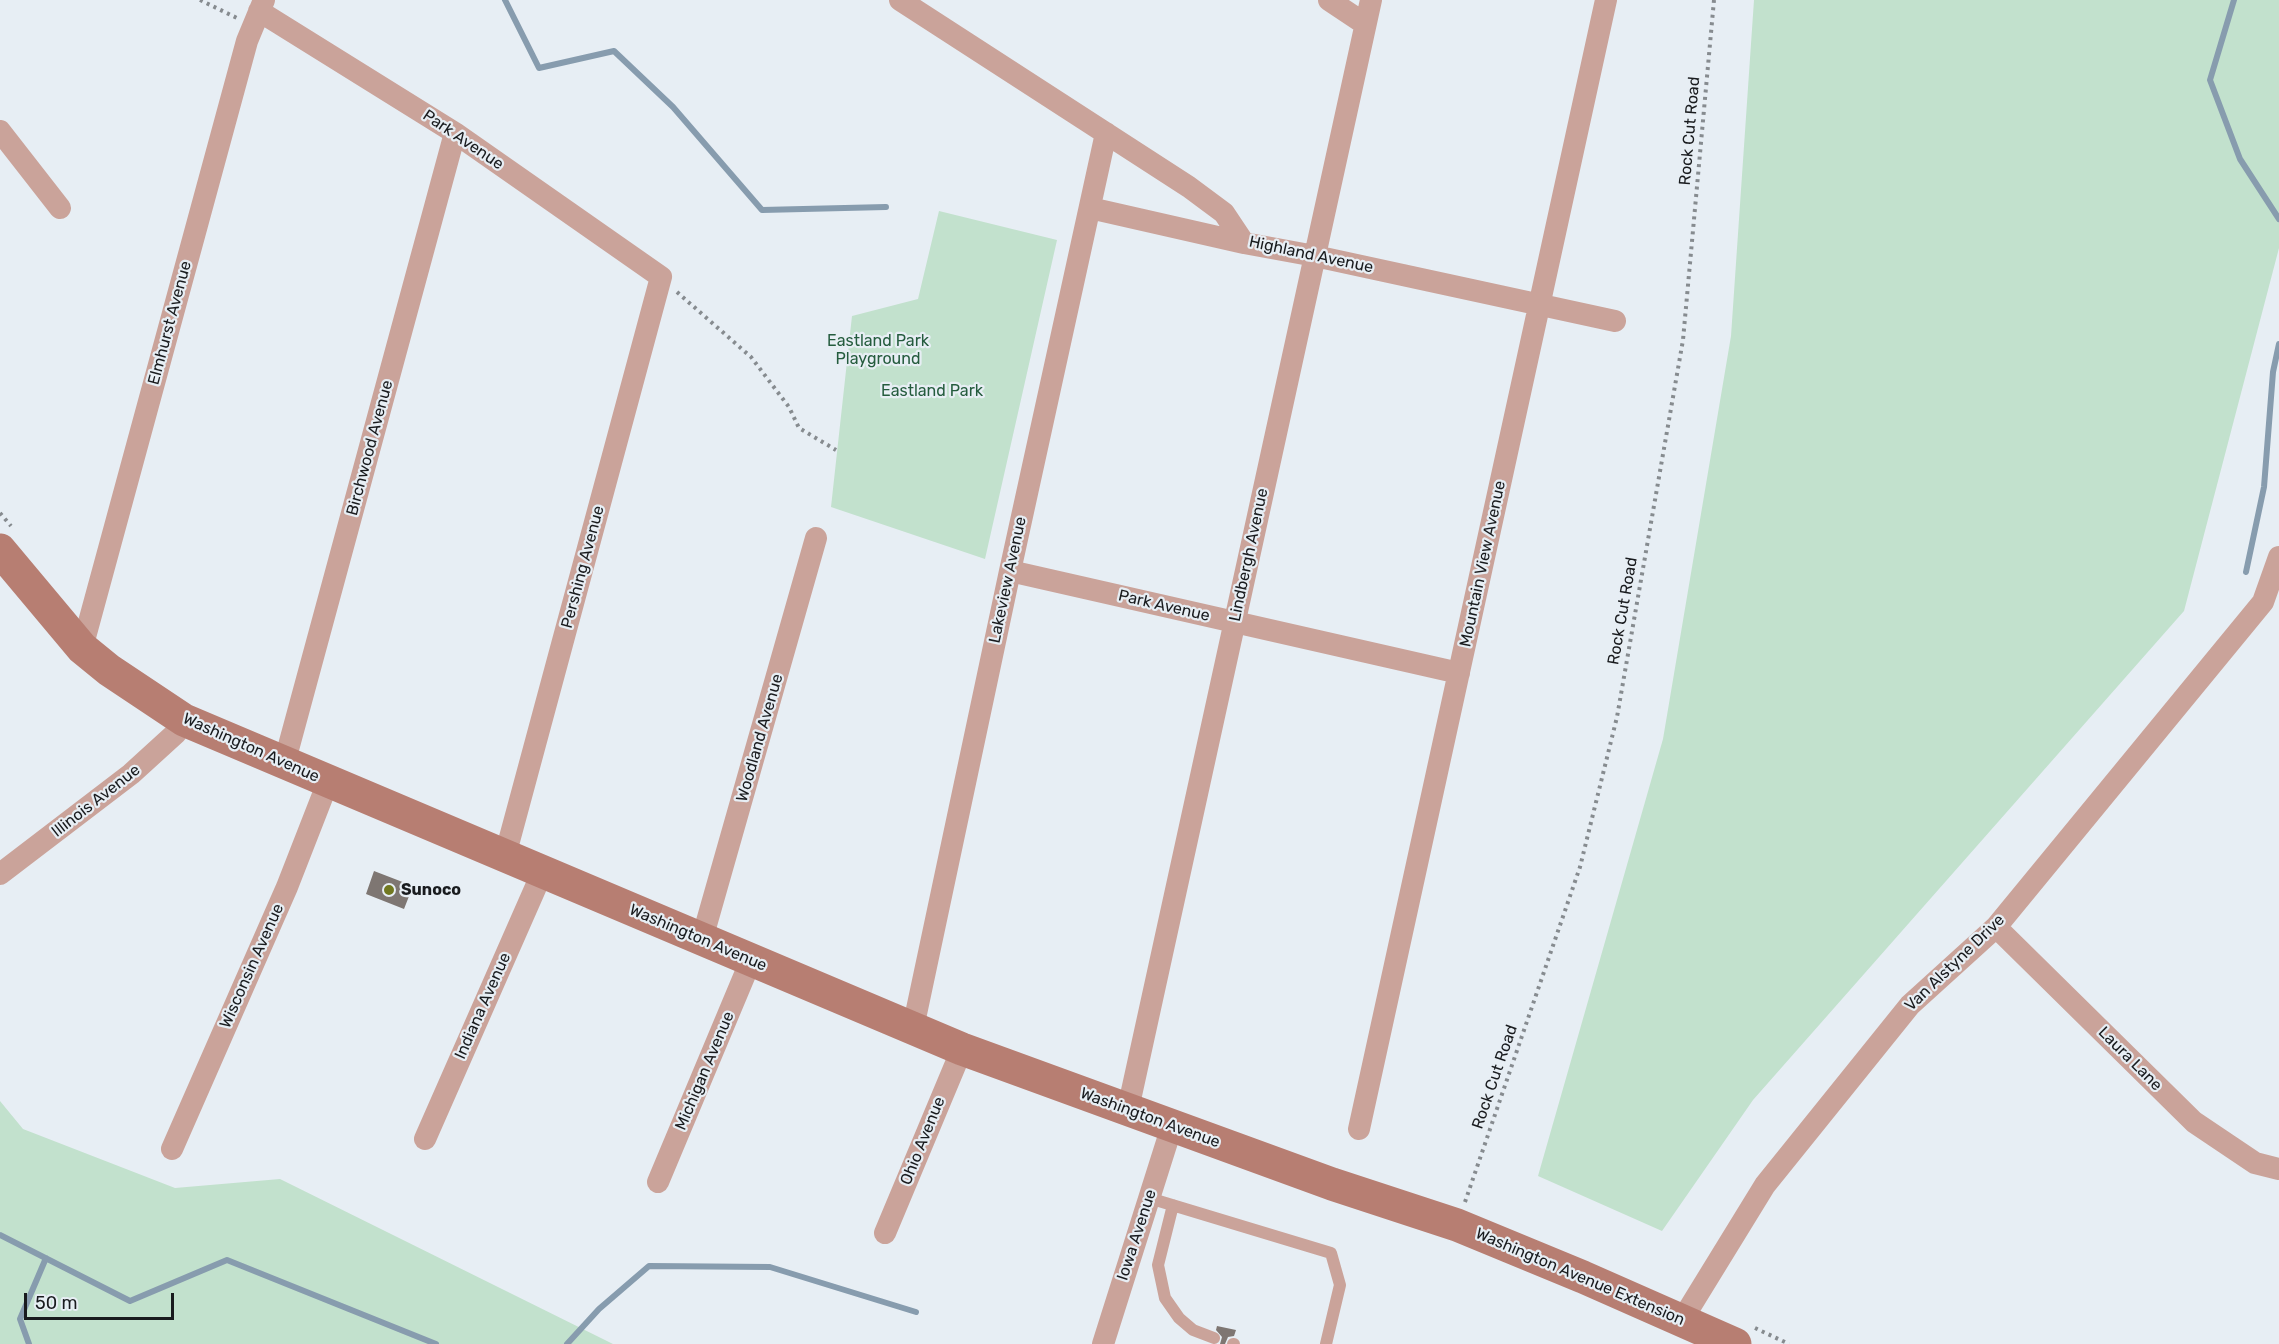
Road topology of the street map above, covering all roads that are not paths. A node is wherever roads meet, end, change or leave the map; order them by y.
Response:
1 (900, 0) edge
2 (1329, 0) edge
3 (1371, 0) edge
4 (1606, 0) edge
5 (259, 12) edge
6 (1365, 24) junction
7 (0, 130) edge
8 (455, 133) junction
9 (1106, 133) junction
10 (60, 208) dead end
11 (1090, 208) junction
12 (1244, 243) junction
13 (1315, 256) junction
14 (661, 277) joint
15 (1539, 306) junction
16 (1615, 321) dead end
17 (816, 538) dead end
18 (2279, 557) edge
19 (7, 558) edge
20 (1010, 571) junction
21 (1234, 622) junction
22 (82, 648) junction
23 (1459, 673) junction
24 (184, 720) junction
25 (284, 764) junction
26 (328, 782) junction
27 (505, 856) junction
28 (542, 873) junction
29 (0, 874) edge
30 (1996, 927) junction
31 (702, 939) junction
32 (751, 960) junction
33 (913, 1028) junction
34 (962, 1049) junction
35 (1128, 1109) junction
36 (1172, 1126) junction
37 (1359, 1129) dead end
38 (425, 1138) dead end
39 (172, 1149) dead end
40 (2279, 1168) edge
41 (658, 1182) dead end
42 (1149, 1198) junction
43 (1173, 1205) junction
44 (1460, 1216) joint
45 (885, 1233) dead end
46 (1682, 1320) junction
47 (1214, 1338) dead end
48 (1103, 1344) edge
49 (1326, 1344) edge
50 (1735, 1344) edge

1 - 9 street, Highland Avenue
2 - 6 street
3 - 6 street, Lindbergh Avenue
4 - 15 street, Mountain View Avenue
5 - 8 street, Park Avenue
5 - 22 street, Elmhurst Avenue
6 - 13 street, Lindbergh Avenue
7 - 10 street
8 - 14 street, Park Avenue
8 - 25 street, Birchwood Avenue
9 - 11 street, Lakeview Avenue
9 - 12 street, Highland Avenue
11 - 12 street
11 - 20 street, Lakeview Avenue
12 - 13 street, Highland Avenue
13 - 15 street, Highland Avenue
13 - 21 street, Lindbergh Avenue
14 - 27 street, Pershing Avenue
15 - 16 street, Highland Avenue
15 - 23 street, Mountain View Avenue
17 - 31 street, Woodland Avenue
18 - 30 street, Van Alstyne Drive
19 - 22 street, Washington Avenue
20 - 21 street, Park Avenue
20 - 33 street, Lakeview Avenue
21 - 23 street, Park Avenue
21 - 35 street, Lindbergh Avenue
22 - 24 street, Washington Avenue
23 - 37 street, Mountain View Avenue
24 - 25 street, Washington Avenue
24 - 29 street, Illinois Avenue
25 - 26 street, Washington Avenue
26 - 27 street, Washington Avenue
26 - 39 street, Wisconsin Avenue
27 - 28 street, Washington Avenue
28 - 31 street, Washington Avenue
28 - 38 street, Indiana Avenue
30 - 40 street, Laura Lane
30 - 46 street, Van Alstyne Drive
31 - 32 street, Washington Avenue
32 - 33 street, Washington Avenue
32 - 41 street, Michigan Avenue
33 - 34 street, Washington Avenue
34 - 35 street, Washington Avenue
34 - 45 street, Ohio Avenue
35 - 36 street, Washington Avenue
36 - 42 street, Iowa Avenue
36 - 44 street, Washington Avenue
42 - 43 lane
42 - 48 street, Iowa Avenue
43 - 47 lane
43 - 49 lane
44 - 46 street, Washington Avenue Extension
46 - 50 street, Washington Avenue Extension

